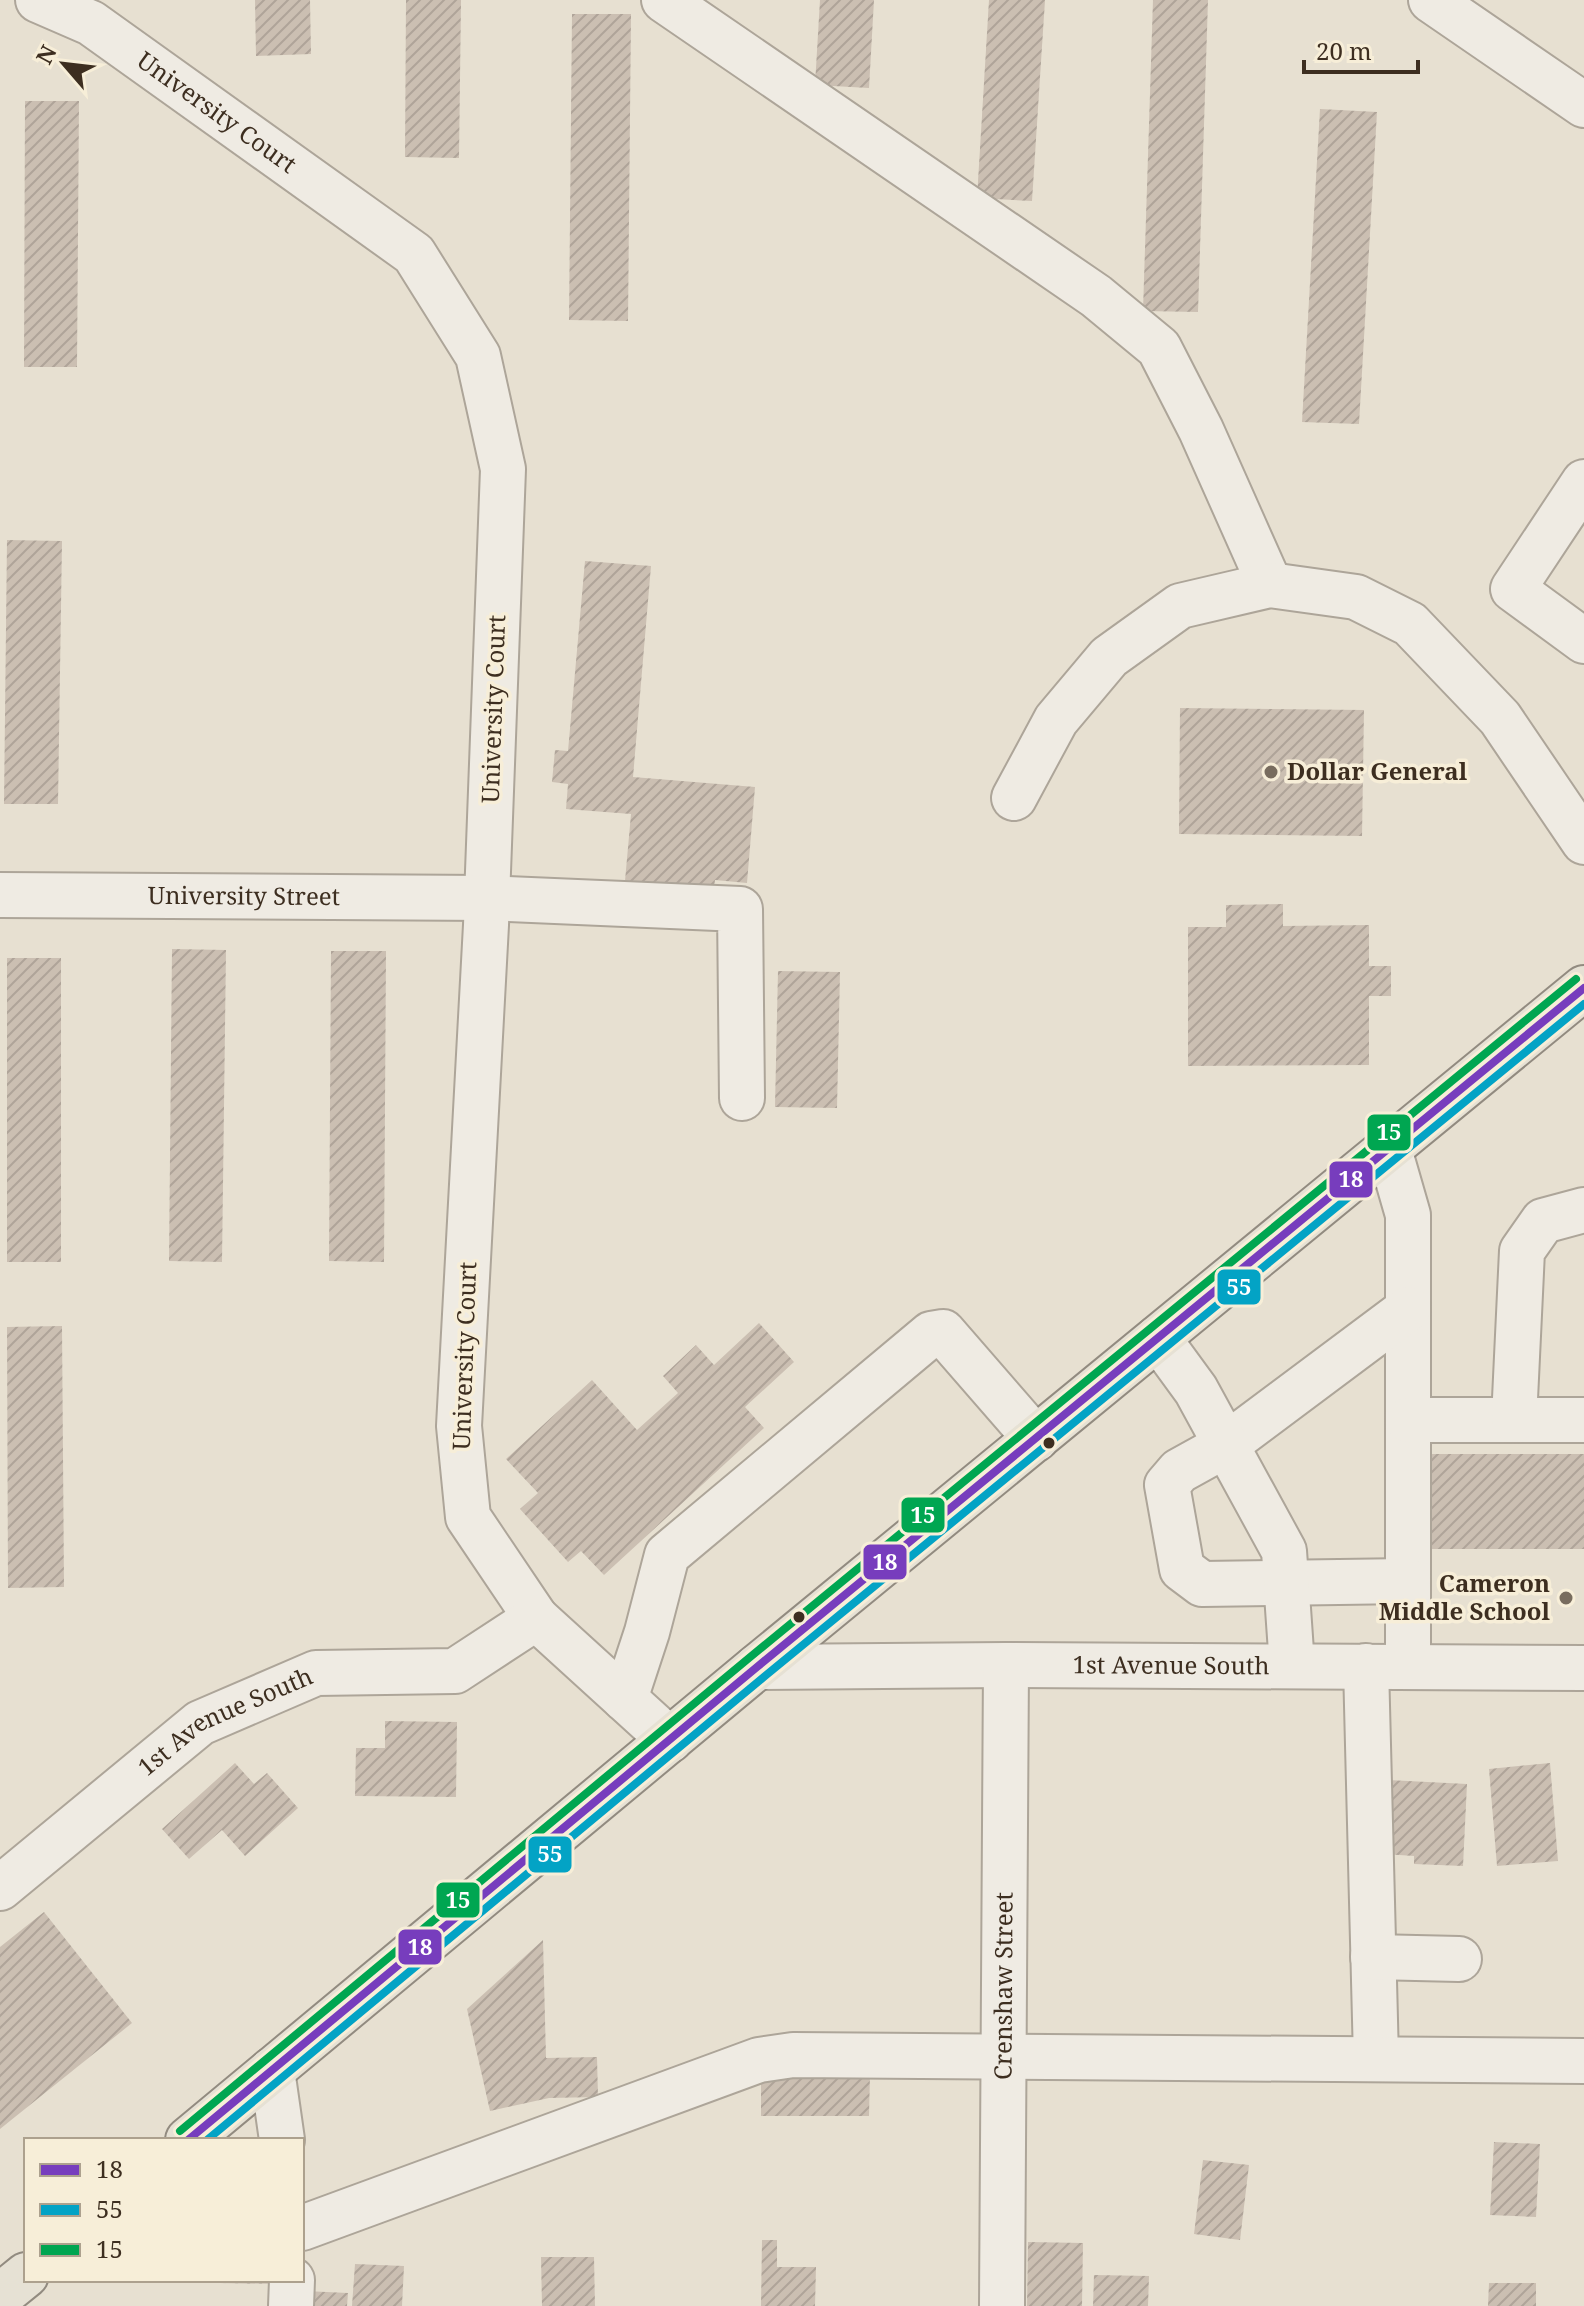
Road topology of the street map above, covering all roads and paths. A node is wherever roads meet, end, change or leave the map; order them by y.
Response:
1 (38, 0) edge
2 (664, 0) edge
3 (1431, 0) edge
4 (1584, 105) edge
5 (1584, 482) edge
6 (1270, 585) junction
7 (1584, 641) edge
8 (1014, 798) dead end
9 (1584, 842) edge
10 (0, 895) edge
11 (487, 898) junction
12 (1584, 988) edge
13 (742, 1098) dead end
14 (1389, 1149) junction
15 (1584, 1210) edge
16 (1408, 1309) junction
17 (1158, 1338) junction
18 (1408, 1420) junction
19 (1514, 1420) junction
20 (1584, 1420) edge
21 (1036, 1439) junction
22 (1226, 1445) junction
23 (1408, 1581) junction
24 (1286, 1582) junction
25 (536, 1618) junction
26 (1006, 1665) junction
27 (1292, 1666) junction
28 (757, 1667) junction
29 (1387, 1667) junction
30 (1584, 1668) edge
31 (625, 1699) junction
32 (670, 1740) junction
33 (0, 1888) edge
34 (1373, 1957) junction
35 (1459, 1959) dead end
36 (1004, 2055) junction
37 (1376, 2059) junction
38 (1584, 2061) edge
39 (272, 2070) junction
40 (190, 2138) edge
41 (282, 2138) edge
42 (304, 2227) edge
43 (24, 2277) edge
44 (292, 2282) edge
45 (0, 2296) edge
46 (291, 2306) edge
47 (1002, 2306) edge

1 - 11 street, University Court
2 - 6 street
3 - 4 street
5 - 7 street
6 - 8 street
6 - 9 street
10 - 11 street, University Street
11 - 13 street, University Street
11 - 25 street, University Court
12 - 14 main road
14 - 16 street
14 - 17 main road
15 - 19 street
16 - 18 street
16 - 22 street
17 - 21 main road
17 - 22 street
18 - 19 street
18 - 23 street
19 - 20 street
21 - 28 main road
21 - 31 street
22 - 24 street
22 - 24 street
23 - 24 street
23 - 29 street
24 - 27 street
25 - 31 street
25 - 33 street, 1st Avenue South
26 - 27 street, 1st Avenue South
26 - 28 street, 1st Avenue South
26 - 36 street, Crenshaw Street
27 - 29 street, 1st Avenue South
28 - 32 main road
29 - 30 street, 1st Avenue South
29 - 34 street
31 - 32 street
32 - 39 main road
34 - 35 street
34 - 37 street
36 - 37 street
36 - 42 street
36 - 47 street, Crenshaw Street
37 - 38 street
39 - 40 main road
39 - 41 street
43 - 45 main road
44 - 46 street

